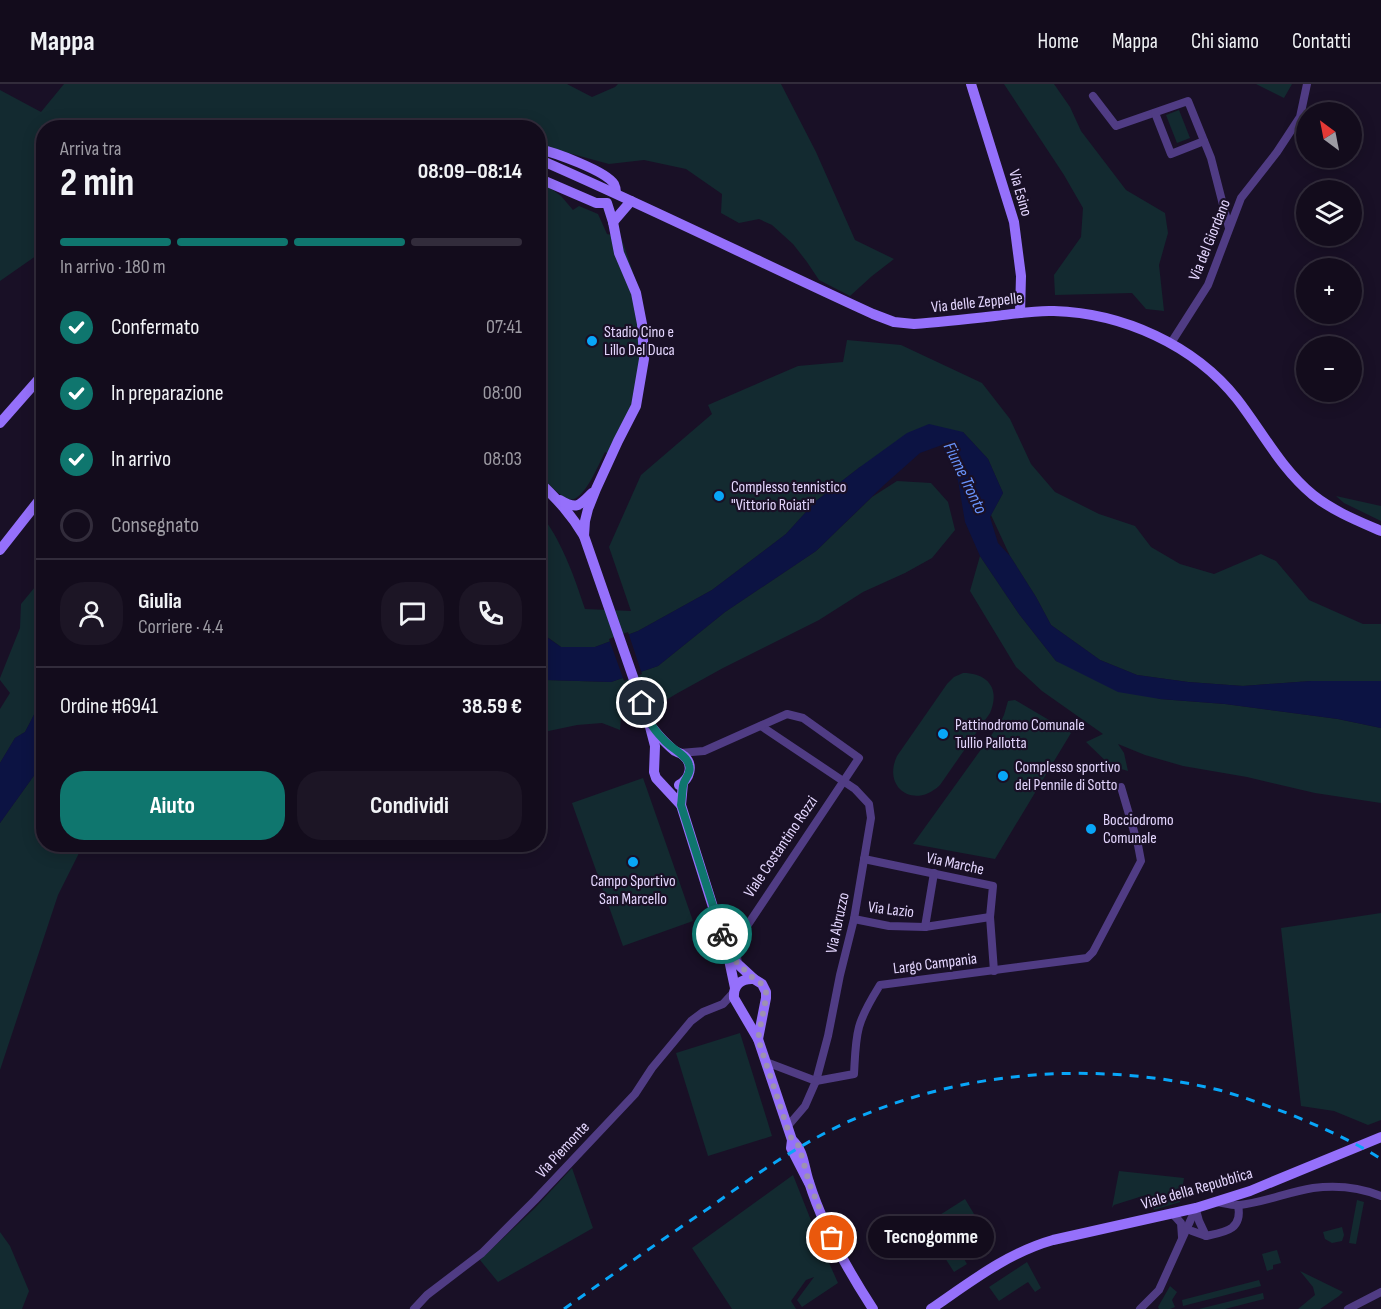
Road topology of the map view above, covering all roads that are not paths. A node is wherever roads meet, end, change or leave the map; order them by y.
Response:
1 (971, 84) edge
2 (1307, 84) edge
3 (1093, 96) dead end
4 (1155, 113) junction
5 (1204, 141) junction
6 (546, 150) edge
7 (546, 162) edge
8 (546, 181) edge
9 (616, 193) junction
10 (631, 201) junction
11 (607, 203) junction
12 (613, 222) junction
13 (1229, 230) junction
14 (1020, 313) junction
15 (1170, 343) junction
16 (36, 382) edge
17 (0, 423) edge
18 (546, 489) edge
19 (596, 489) junction
20 (556, 497) junction
21 (36, 504) edge
22 (1381, 531) edge
23 (585, 538) junction
24 (0, 549) edge
25 (649, 723) junction
26 (761, 726) junction
27 (704, 751) junction
28 (678, 752) junction
29 (655, 763) junction
30 (690, 768) junction
31 (843, 781) junction
32 (683, 783) junction
33 (664, 785) junction
34 (1121, 787) dead end
35 (681, 805) junction
36 (864, 859) junction
37 (934, 873) junction
38 (990, 917) junction
39 (854, 919) junction
40 (925, 927) junction
41 (729, 955) junction
42 (738, 964) junction
43 (994, 971) junction
44 (754, 979) junction
45 (734, 990) junction
46 (765, 1001) junction
47 (723, 1004) junction
48 (740, 1007) junction
49 (758, 1039) junction
50 (766, 1062) junction
51 (816, 1081) junction
52 (787, 1127) junction
53 (1381, 1137) edge
54 (1381, 1196) edge
55 (1216, 1202) junction
56 (1238, 1205) junction
57 (1196, 1208) junction
58 (1172, 1213) junction
59 (1192, 1231) dead end
60 (1206, 1236) junction
61 (1183, 1238) junction
62 (1381, 1292) edge
63 (414, 1309) edge
64 (873, 1309) edge
65 (931, 1309) edge
66 (1140, 1309) edge
67 (1348, 1309) edge

1 - 14 street, Via Esino
2 - 13 street, Via del Giordano
3 - 4 street
4 - 5 street
4 - 5 street
5 - 13 street
6 - 9 street, Via delle Zeppelle
7 - 9 street
8 - 11 street
9 - 10 street, Via delle Zeppelle
9 - 11 street
10 - 12 street
10 - 14 street, Via delle Zeppelle
11 - 12 street
12 - 19 street
13 - 15 street, Via del Giordano
14 - 15 street, Via delle Zeppelle
15 - 22 street, Via delle Zeppelle
16 - 17 street
18 - 20 street
19 - 20 street
19 - 23 street
20 - 23 street
21 - 24 street
23 - 25 street
25 - 28 street
25 - 29 street
26 - 27 street
26 - 31 street
26 - 31 street, Viale Costantino Rozzi
27 - 28 street
27 - 30 street
28 - 29 street
28 - 30 street
29 - 33 street
30 - 32 street
31 - 36 street, Via Abruzzo
31 - 42 street, Viale Costantino Rozzi
32 - 33 street
32 - 35 street
33 - 35 street
34 - 43 street, Largo Campania
35 - 41 street
36 - 37 street, Via Marche
36 - 39 street, Via Abruzzo
37 - 38 street, Via Marche
37 - 40 street, Via Lazio
38 - 40 street, Via Lazio
38 - 43 street, Via Marche
39 - 40 street, Via Lazio
39 - 51 street, Via Abruzzo
41 - 42 street
41 - 45 street
42 - 44 street
43 - 51 street, Largo Campania
44 - 45 street
44 - 46 street
45 - 47 street, Via Piemonte
45 - 48 street
46 - 48 street
46 - 49 street
47 - 48 street
47 - 63 street, Via Piemonte
48 - 49 street
49 - 50 street
50 - 51 street
50 - 52 street
51 - 52 street, Via Abruzzo
52 - 64 street
53 - 55 street, Viale della Repubblica
54 - 56 street
55 - 56 street
55 - 57 street, Viale della Repubblica
56 - 60 street
57 - 58 street, Viale della Repubblica
57 - 60 street
57 - 61 street
58 - 61 street
58 - 65 street, Viale della Repubblica
59 - 60 street
61 - 66 street
62 - 67 street

